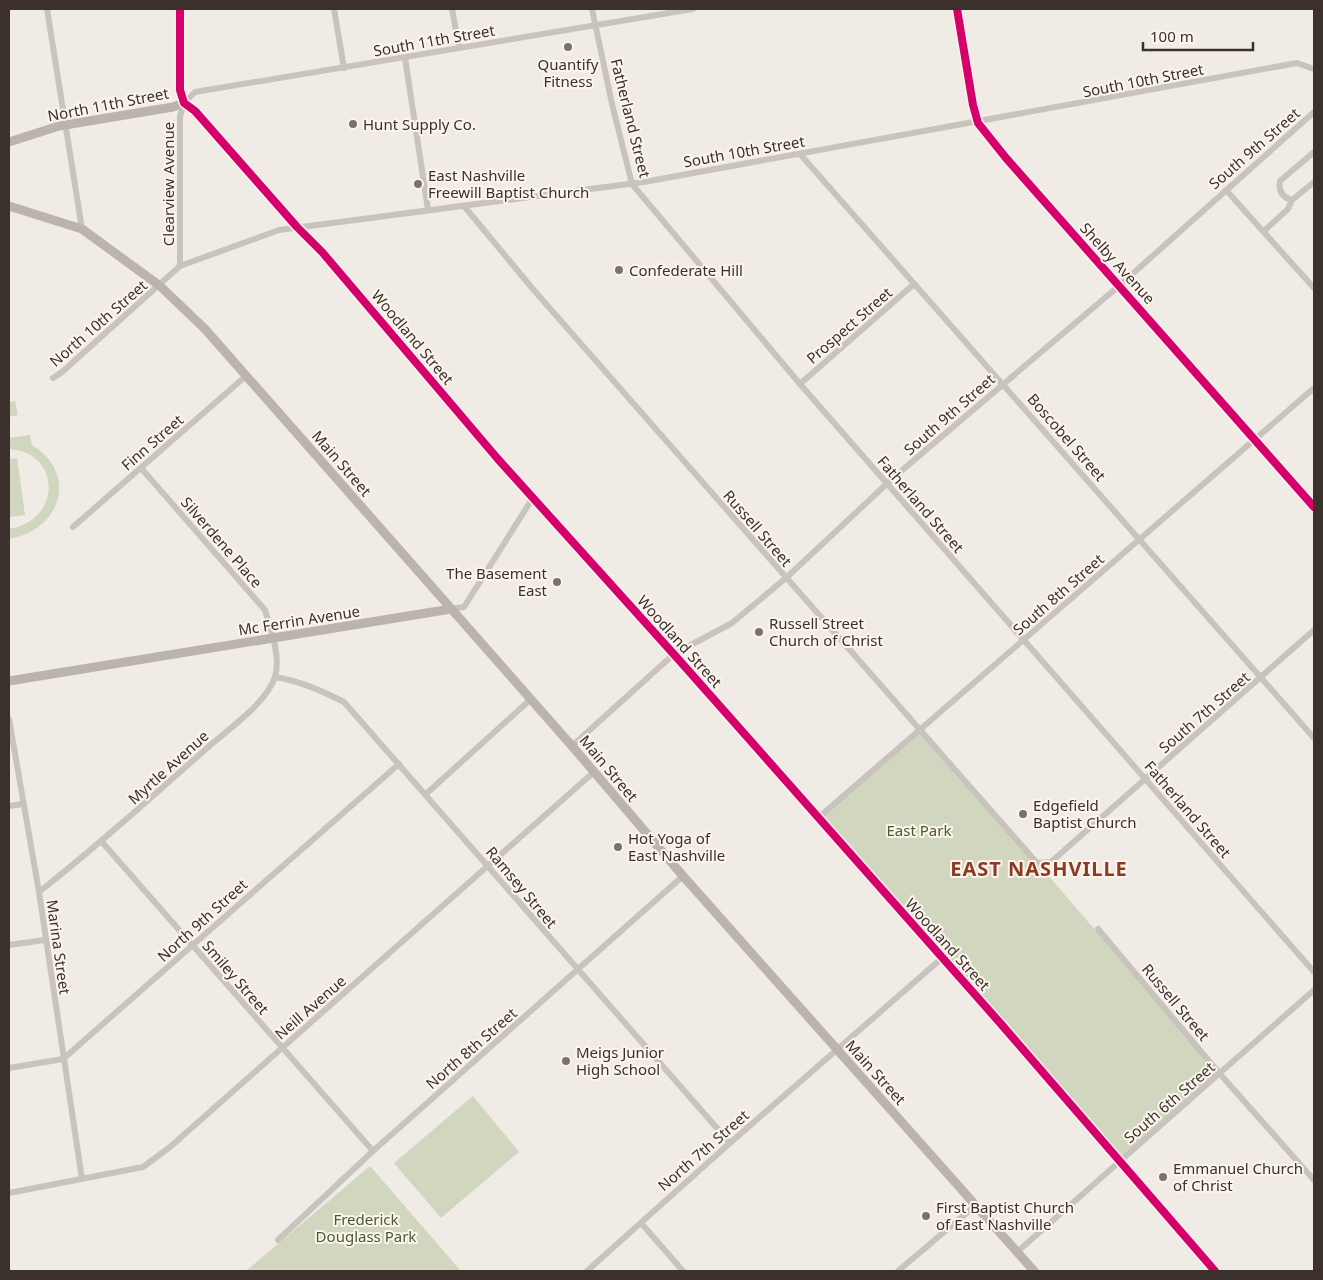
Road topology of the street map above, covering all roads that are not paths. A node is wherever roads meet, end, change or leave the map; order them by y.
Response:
1 (47, 9) edge
2 (180, 9) edge
3 (334, 9) edge
4 (452, 9) edge
5 (592, 9) edge
6 (693, 9) edge
7 (958, 9) edge
8 (683, 10) edge
9 (595, 25) junction
10 (460, 47) junction
11 (405, 58) junction
12 (344, 68) junction
13 (1314, 68) edge
14 (184, 103) junction
15 (1314, 112) edge
16 (978, 123) junction
17 (66, 124) junction
18 (9, 142) edge
19 (1314, 152) edge
20 (800, 154) junction
21 (1314, 182) edge
22 (632, 184) junction
23 (1226, 190) junction
24 (1292, 200) junction
25 (9, 206) edge
26 (464, 206) junction
27 (428, 210) junction
28 (297, 227) junction
29 (82, 229) junction
30 (1264, 231) junction
31 (180, 266) junction
32 (914, 284) junction
33 (1120, 285) junction
34 (160, 286) junction
35 (1314, 288) edge
36 (247, 375) junction
37 (53, 378) dead end
38 (800, 384) junction
39 (1004, 384) junction
40 (1314, 388) edge
41 (1255, 439) junction
42 (141, 468) junction
43 (888, 486) junction
44 (534, 496) junction
45 (1314, 508) edge
46 (74, 527) dead end
47 (1140, 539) junction
48 (786, 578) junction
49 (451, 609) junction
50 (1314, 630) edge
51 (273, 639) junction
52 (1024, 640) junction
53 (674, 654) junction
54 (275, 677) junction
55 (1262, 678) junction
56 (9, 681) edge
57 (532, 699) junction
58 (9, 719) edge
59 (922, 730) junction
60 (1314, 738) edge
61 (572, 746) junction
62 (399, 764) junction
63 (594, 772) junction
64 (1146, 779) junction
65 (426, 794) junction
66 (23, 804) junction
67 (9, 806) edge
68 (818, 818) junction
69 (102, 842) junction
70 (1037, 863) joint
71 (490, 867) junction
72 (683, 876) junction
73 (39, 892) junction
74 (1098, 929) dead end
75 (45, 940) junction
76 (9, 946) edge
77 (192, 946) junction
78 (942, 958) junction
79 (577, 971) junction
80 (1314, 972) edge
81 (1314, 990) edge
82 (282, 1048) junction
83 (838, 1050) junction
84 (63, 1059) junction
85 (9, 1068) edge
86 (1220, 1074) junction
87 (730, 1143) junction
88 (373, 1151) junction
89 (1119, 1162) junction
90 (82, 1179) junction
91 (1314, 1180) edge
92 (9, 1193) edge
93 (976, 1205) junction
94 (641, 1222) junction
95 (278, 1240) dead end
96 (1017, 1252) junction
97 (587, 1271) edge
98 (683, 1271) edge
99 (898, 1271) edge
100 (1034, 1271) edge
101 (1216, 1271) edge

1 - 17 street
2 - 14 street
3 - 12 street
4 - 10 street
5 - 9 street, Fatherland Street
6 - 8 street, South 11th Street
7 - 16 street, Shelby Avenue
8 - 9 street, South 11th Street
9 - 10 street, South 11th Street
9 - 22 street, Fatherland Street
10 - 11 street, South 11th Street
11 - 12 street, South 11th Street
11 - 27 street
12 - 14 street, South 11th Street
13 - 16 street, South 10th Street
14 - 17 street, North 11th Street
14 - 28 street, Woodland Street
14 - 31 street, Clearview Avenue
15 - 23 street, South 9th Street
16 - 20 street, South 10th Street
16 - 33 street, Shelby Avenue
17 - 18 street, North 11th Street
17 - 29 street
19 - 24 street
20 - 22 street, South 10th Street
20 - 32 street, Boscobel Street
21 - 24 street
22 - 26 street, South 10th Street
22 - 38 street, Fatherland Street
23 - 30 street
23 - 33 street, South 9th Street
24 - 30 street
25 - 29 street, Main Street
26 - 27 street, South 10th Street
26 - 48 street, Russell Street
27 - 28 street, South 10th Street
28 - 31 street, South 10th Street
28 - 44 street, Woodland Street
29 - 34 street, Main Street
30 - 35 street
31 - 34 street, North 10th Street
32 - 38 street, Prospect Street
32 - 39 street, Boscobel Street
33 - 39 street, South 9th Street
33 - 41 street, Shelby Avenue
34 - 36 street, Main Street
34 - 37 street, North 10th Street
36 - 42 street, Finn Street
36 - 49 street, Main Street
38 - 43 street, Fatherland Street
39 - 43 street, South 9th Street
39 - 47 street, Boscobel Street
40 - 41 street, South 8th Street
41 - 45 street, Shelby Avenue
41 - 47 street, South 8th Street
42 - 46 street, Finn Street
42 - 51 street, Silverdene Place
43 - 48 street, South 9th Street
43 - 52 street, Fatherland Street
44 - 49 street, Mc Ferrin Avenue
44 - 53 street, Woodland Street
47 - 52 street, South 8th Street
47 - 55 street, Boscobel Street
48 - 53 street, South 9th Street
48 - 59 street, Russell Street
49 - 51 street, Mc Ferrin Avenue
49 - 57 street, Main Street
50 - 55 street, South 7th Street
51 - 54 street
51 - 56 street, Mc Ferrin Avenue
52 - 59 street, South 8th Street
52 - 64 street, Fatherland Street
53 - 61 street, South 9th Street
53 - 68 street, Woodland Street
54 - 62 street, Ramsey Street
54 - 69 street, Myrtle Avenue
55 - 60 street, Boscobel Street
55 - 64 street, South 7th Street
57 - 61 street, Main Street
57 - 65 street
58 - 66 street, Marina Street
59 - 68 street, South 8th Street
59 - 70 street, Russell Street
61 - 63 street, Main Street
62 - 65 street, Ramsey Street
62 - 77 street, North 9th Street
63 - 71 street, Neill Avenue
63 - 72 street, Main Street
64 - 70 street, South 7th Street
64 - 80 street, Fatherland Street
65 - 71 street, Ramsey Street
66 - 67 street
66 - 73 street, Marina Street
68 - 78 street, Woodland Street
69 - 73 street, Myrtle Avenue
69 - 77 street, Smiley Street
71 - 79 street, Ramsey Street
71 - 82 street, Neill Avenue
72 - 79 street, North 8th Street
72 - 83 street, Main Street
73 - 75 street, Marina Street
74 - 86 street, Russell Street
75 - 76 street
75 - 84 street, Marina Street
77 - 82 street, Smiley Street
77 - 84 street, North 9th Street
78 - 83 street
78 - 89 street, Woodland Street
79 - 87 street, Ramsey Street
79 - 88 street, North 8th Street
81 - 86 street, South 6th Street
82 - 88 street, Smiley Street
82 - 90 street, Neill Avenue
83 - 87 street, North 7th Street
83 - 93 street, Main Street
84 - 85 street
84 - 90 street, Marina Street
86 - 89 street, South 6th Street
86 - 91 street, Russell Street
87 - 94 street, North 7th Street
88 - 95 street, North 8th Street
89 - 96 street, South 6th Street
89 - 101 street, Woodland Street
90 - 92 street, Neill Avenue
93 - 96 street, Main Street
93 - 99 street
94 - 97 street, North 7th Street
94 - 98 street
96 - 100 street, Main Street

